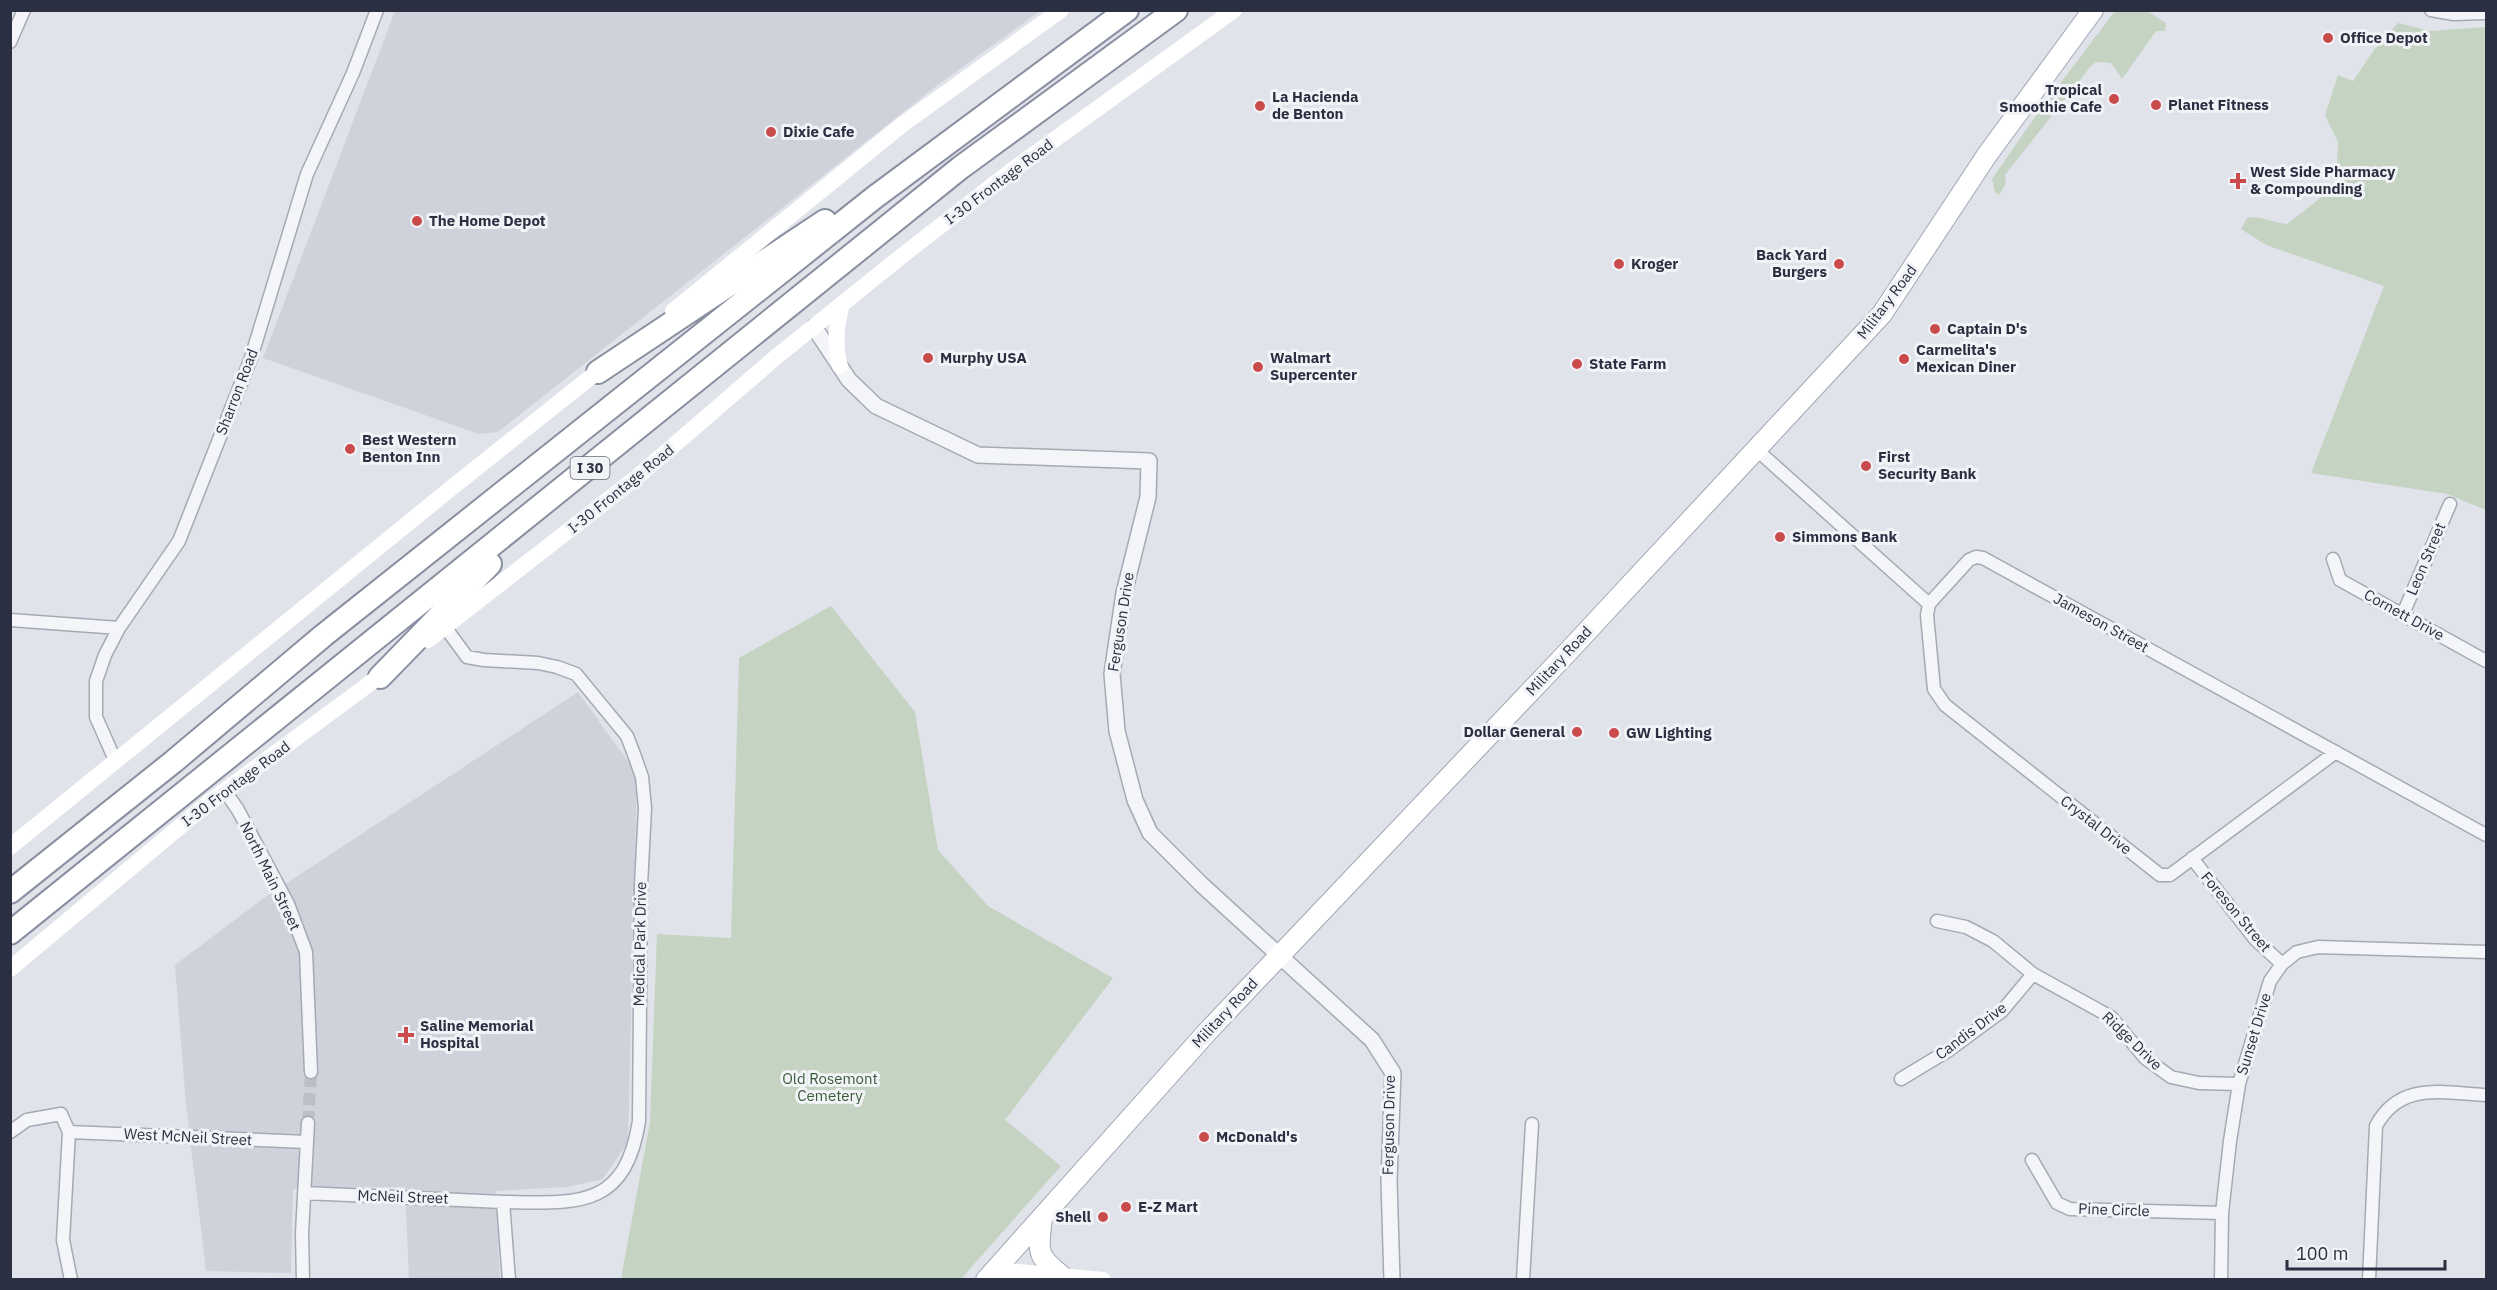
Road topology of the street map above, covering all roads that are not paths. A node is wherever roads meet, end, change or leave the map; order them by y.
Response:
1 (24, 10) edge
2 (377, 10) edge
3 (1061, 10) edge
4 (1127, 10) edge
5 (1176, 10) edge
6 (1234, 10) edge
7 (2093, 10) edge
8 (2431, 10) edge
9 (2487, 13) edge
10 (10, 42) edge
11 (875, 197) junction
12 (842, 304) junction
13 (814, 327) junction
14 (840, 366) junction
15 (598, 372) junction
16 (1757, 450) junction
17 (553, 498) junction
18 (2450, 504) dead end
19 (2333, 559) dead end
20 (1929, 604) junction
21 (2403, 614) junction
22 (10, 620) edge
23 (444, 627) junction
24 (119, 628) junction
25 (2487, 661) edge
26 (380, 677) junction
27 (2336, 752) junction
28 (115, 760) junction
29 (225, 790) junction
30 (2487, 835) edge
31 (10, 847) edge
32 (2192, 858) junction
33 (10, 892) edge
34 (1937, 921) dead end
35 (10, 933) edge
36 (2487, 952) edge
37 (1278, 956) junction
38 (2282, 964) junction
39 (10, 969) edge
40 (2033, 974) junction
41 (311, 1072) tunnel mouth
42 (1901, 1079) dead end
43 (2239, 1084) junction
44 (2487, 1095) edge
45 (308, 1124) tunnel mouth
46 (1532, 1124) dead end
47 (10, 1132) edge
48 (69, 1132) junction
49 (307, 1142) junction
50 (2032, 1160) dead end
51 (304, 1194) junction
52 (502, 1202) junction
53 (2222, 1214) junction
54 (1042, 1217) junction
55 (991, 1275) edge
56 (1062, 1275) junction
57 (71, 1280) edge
58 (303, 1280) edge
59 (509, 1280) edge
60 (1103, 1280) edge
61 (1392, 1280) edge
62 (1522, 1280) edge
63 (2221, 1280) edge
64 (2369, 1280) edge

1 - 10 street
2 - 24 street, Sharron Road
3 - 15 main road
4 - 11 highway, I 30
5 - 17 highway, I 30
6 - 12 main road, I-30 Frontage Road
7 - 16 main road, Military Road
8 - 9 street
11 - 15 highway
11 - 33 highway, I 30
12 - 13 main road, I-30 Frontage Road
12 - 14 main road
13 - 14 street, Ferguson Drive
13 - 23 main road, I-30 Frontage Road
14 - 37 street, Ferguson Drive
15 - 28 main road
16 - 20 street
16 - 37 main road, Military Road
17 - 26 highway
17 - 35 highway, I 30
18 - 21 street, Leon Street
19 - 21 street, Cornett Drive
20 - 27 street, Jameson Street
20 - 32 street, Crystal Drive
21 - 25 street, Cornett Drive
22 - 24 street
23 - 26 main road, I-30 Frontage Road
23 - 52 street, Medical Park Drive
24 - 28 street, Sharron Road
26 - 29 main road, I-30 Frontage Road
27 - 30 street, Jameson Street
27 - 32 street, Crystal Drive
28 - 31 main road
29 - 39 main road, I-30 Frontage Road
29 - 41 street, North Main Street
32 - 38 street, Foreson Street
34 - 40 street, Ridge Drive
36 - 38 street
37 - 54 main road, Military Road
37 - 61 street, Ferguson Drive
38 - 43 street, Sunset Drive
40 - 42 street, Candis Drive
40 - 43 street, Ridge Drive
43 - 53 street, Sunset Drive
44 - 64 street
45 - 49 street
46 - 62 street
47 - 48 street
48 - 49 street, West McNeil Street
48 - 57 street
49 - 51 street
50 - 53 street, Pine Circle
51 - 52 street, McNeil Street
51 - 58 street
52 - 59 street
53 - 63 street, Sunset Drive
54 - 55 main road, Military Road
54 - 56 main road
55 - 56 main road
56 - 60 main road

